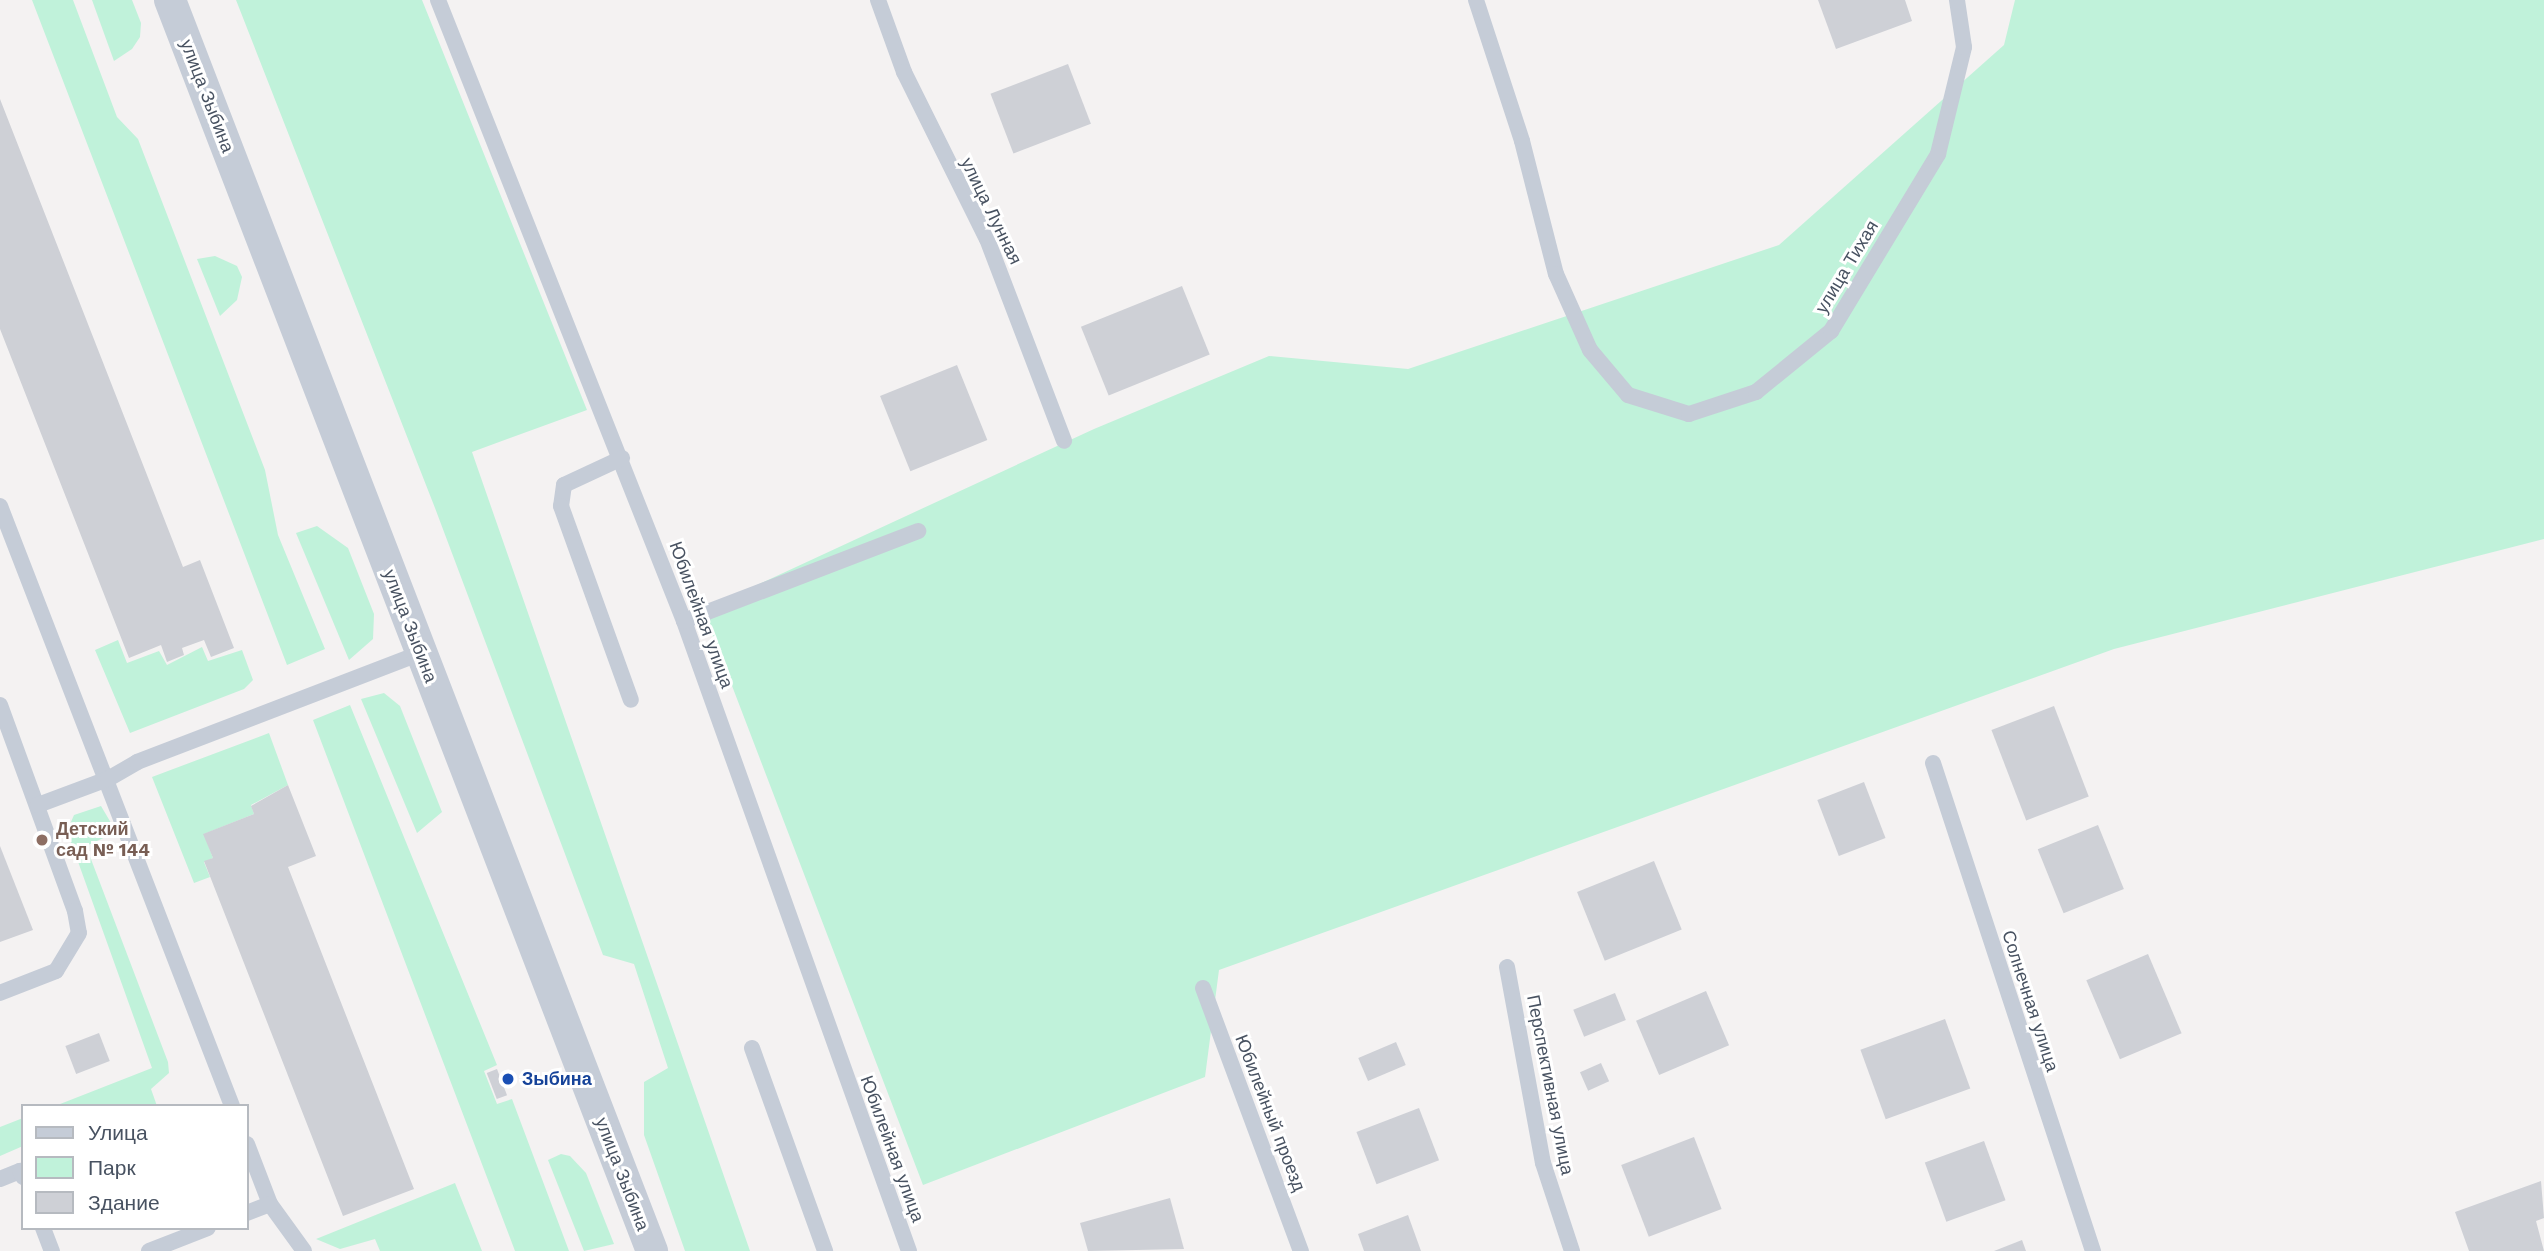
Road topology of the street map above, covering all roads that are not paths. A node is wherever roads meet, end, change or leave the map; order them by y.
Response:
1 (170, 0) edge
2 (438, 0) edge
3 (878, 0) edge
4 (1476, 0) edge
5 (1957, 0) edge
6 (1064, 441) dead end
7 (622, 458) junction
8 (0, 506) edge
9 (918, 531) dead end
10 (684, 621) junction
11 (421, 653) junction
12 (632, 700) dead end
13 (0, 705) edge
14 (1933, 763) dead end
15 (108, 779) junction
16 (38, 805) junction
17 (1507, 967) dead end
18 (1203, 988) dead end
19 (0, 993) edge
20 (752, 1048) dead end
21 (231, 1104) edge
22 (248, 1147) edge
23 (21, 1173) edge
24 (0, 1178) edge
25 (270, 1204) junction
26 (248, 1213) edge
27 (44, 1230) edge
28 (203, 1230) edge
29 (52, 1251) edge
30 (149, 1251) edge
31 (304, 1251) edge
32 (652, 1251) edge
33 (825, 1251) edge
34 (909, 1251) edge
35 (1301, 1251) edge
36 (1572, 1251) edge
37 (2093, 1251) edge

1 - 11 street, улица Зыбина
2 - 7 lane, Юбилейная улица
3 - 6 lane, улица Лунная
4 - 5 lane, улица Тихая
7 - 10 lane, Юбилейная улица
7 - 12 lane
8 - 15 lane
9 - 10 lane
10 - 34 lane, Юбилейная улица
11 - 15 lane
11 - 32 street, улица Зыбина
13 - 16 lane
14 - 37 lane, Солнечная улица
15 - 16 lane
15 - 21 lane
16 - 19 lane
17 - 36 lane, Перспективная улица
18 - 35 lane, Юбилейный проезд
20 - 33 lane
22 - 25 lane
23 - 24 lane
25 - 26 lane
25 - 31 lane
27 - 29 lane
28 - 30 lane

